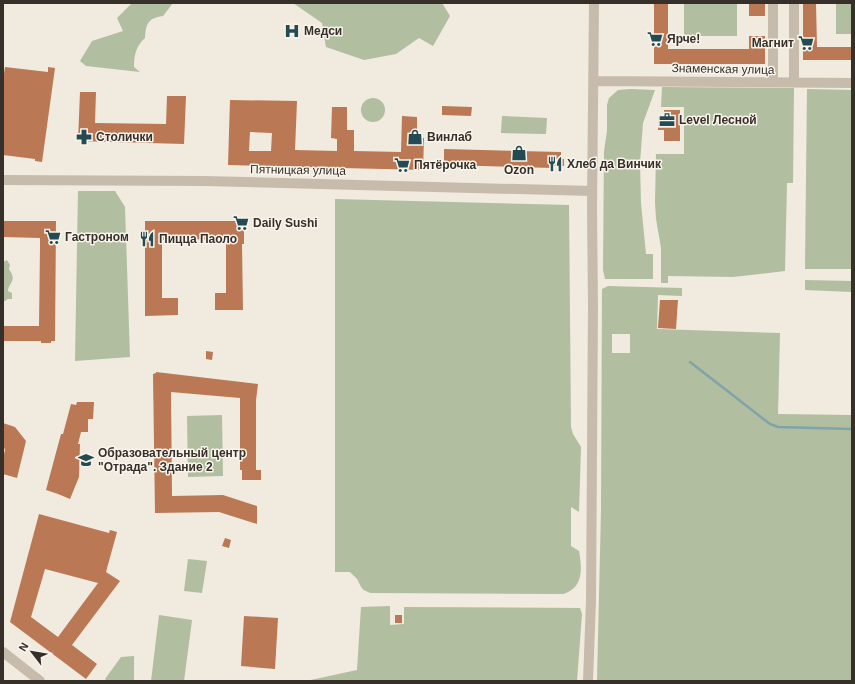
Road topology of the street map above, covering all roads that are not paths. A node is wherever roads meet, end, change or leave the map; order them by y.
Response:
1 (594, 3) edge
2 (773, 3) edge
3 (794, 3) edge
4 (594, 81) junction
5 (773, 82) junction
6 (794, 83) junction
7 (852, 83) edge
8 (3, 180) edge
9 (592, 191) junction
10 (3, 652) edge
11 (35, 679) edge
12 (588, 681) edge

1 - 4 street
2 - 5 street
3 - 6 street
4 - 5 street, Знаменская улица
4 - 9 street
5 - 6 street, Знаменская улица
6 - 7 street, Знаменская улица
8 - 9 street, Пятницкая улица
9 - 12 street
10 - 11 street

